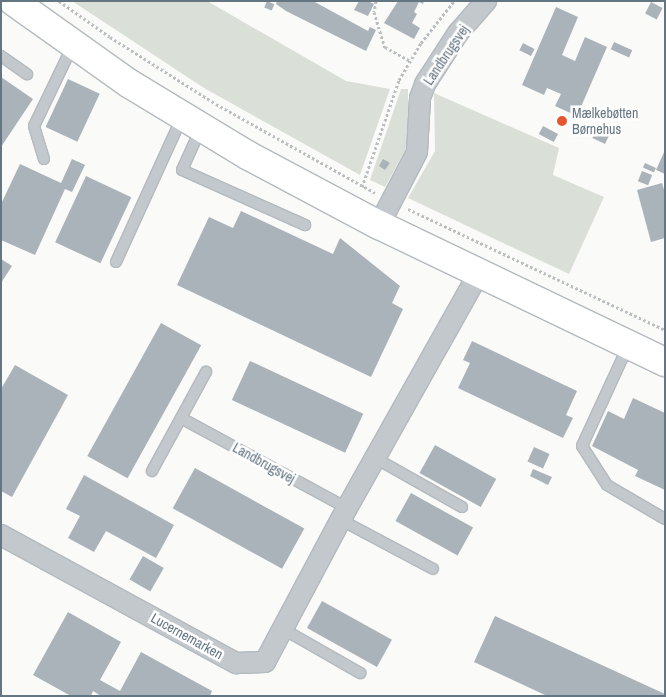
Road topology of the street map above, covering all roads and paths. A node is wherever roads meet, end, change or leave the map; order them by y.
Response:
1 (13, 1) edge
2 (59, 1) edge
3 (376, 1) edge
4 (454, 1) edge
5 (486, 1) edge
6 (74, 44) junction
7 (1, 56) edge
8 (410, 61) junction
9 (27, 74) dead end
10 (192, 122) junction
11 (44, 159) dead end
12 (362, 186) junction
13 (392, 202) junction
14 (350, 210) junction
15 (305, 225) dead end
16 (379, 225) junction
17 (116, 262) dead end
18 (479, 273) junction
19 (665, 330) edge
20 (629, 345) junction
21 (665, 362) edge
22 (206, 372) dead end
23 (181, 418) junction
24 (375, 458) junction
25 (152, 471) dead end
26 (462, 507) dead end
27 (344, 514) junction
28 (665, 519) edge
29 (1, 535) edge
30 (433, 569) dead end
31 (282, 630) junction
32 (360, 673) dead end

1 - 6 street
2 - 12 path
3 - 8 path
4 - 8 path
5 - 13 street, Landbrugsvej
6 - 10 street
6 - 11 lane
7 - 9 lane
8 - 12 path
10 - 14 street
10 - 15 lane
10 - 17 lane
12 - 13 path
12 - 14 path
13 - 16 street, Landbrugsvej
13 - 19 path
14 - 16 street
16 - 18 street
18 - 20 street
18 - 24 street
20 - 21 street
20 - 28 lane
22 - 23 lane
23 - 25 lane
23 - 27 lane, Landbrugsvej
24 - 26 lane
24 - 27 street
27 - 30 lane, Landbrugsvej
27 - 31 street
29 - 31 street, Lucernemarken
31 - 32 lane

